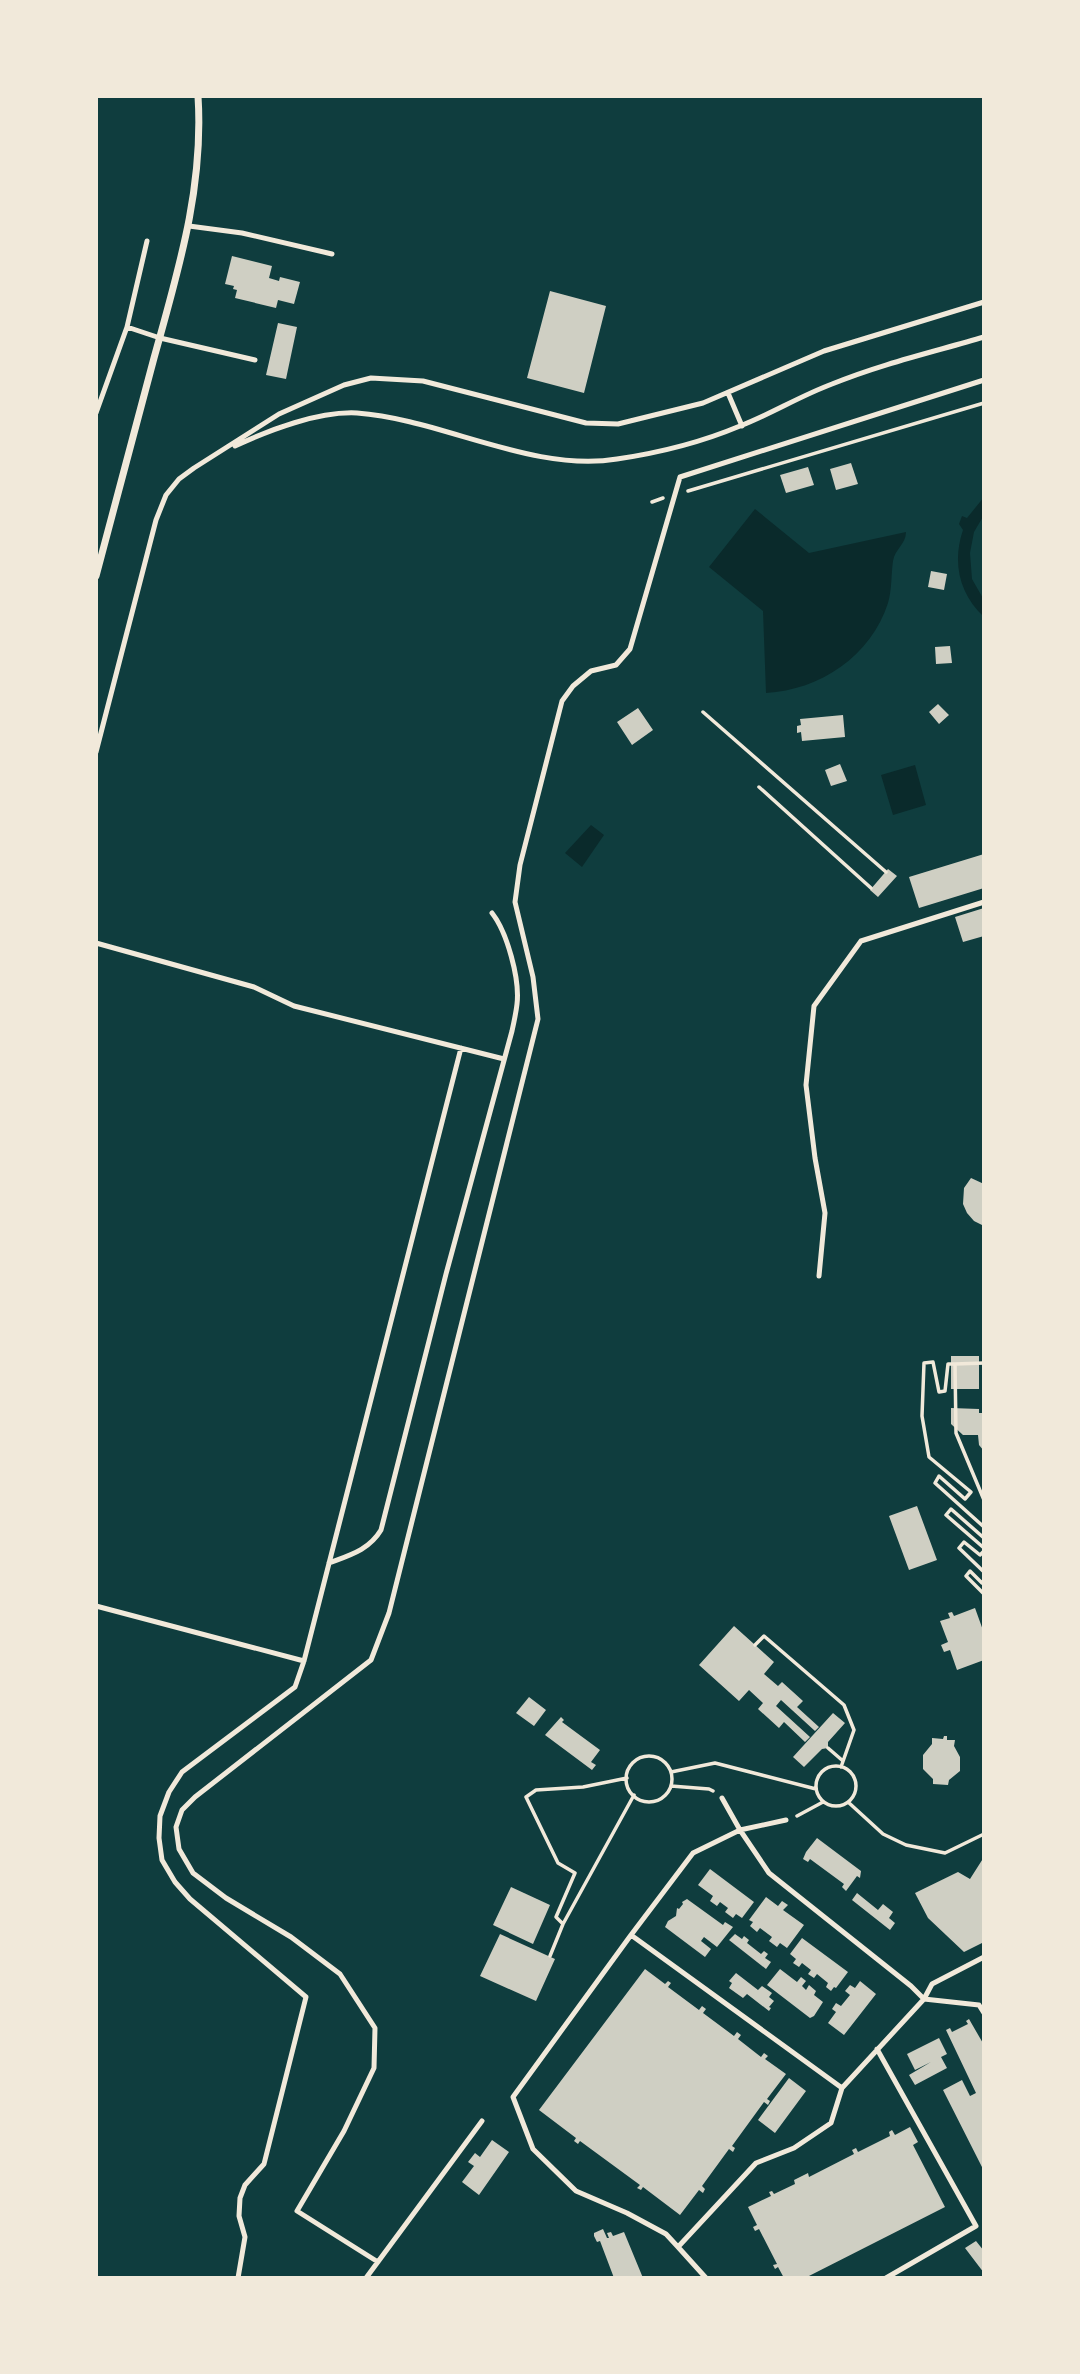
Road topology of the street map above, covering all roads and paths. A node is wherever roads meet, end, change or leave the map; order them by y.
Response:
1 (198, 96) edge
2 (189, 226) junction
3 (147, 241) dead end
4 (332, 254) dead end
5 (984, 302) edge
6 (127, 327) junction
7 (984, 337) edge
8 (160, 338) junction
9 (255, 360) dead end
10 (984, 380) edge
11 (728, 393) junction
12 (984, 403) edge
13 (96, 413) edge
14 (742, 426) junction
15 (215, 456) junction
16 (675, 495) junction
17 (652, 502) dead end
18 (96, 576) edge
19 (703, 712) dead end
20 (96, 752) edge
21 (759, 787) dead end
22 (886, 872) dead end
23 (871, 888) dead end
24 (984, 902) edge
25 (492, 913) dead end
26 (96, 943) edge
27 (461, 1048) junction
28 (504, 1059) junction
29 (818, 1276) dead end
30 (984, 1363) edge
31 (955, 1364) junction
32 (984, 1500) edge
33 (984, 1527) edge
34 (984, 1538) edge
35 (984, 1550) edge
36 (329, 1563) junction
37 (984, 1572) edge
38 (984, 1580) edge
39 (984, 1594) edge
40 (96, 1606) edge
41 (755, 1645) dead end
42 (304, 1661) junction
43 (828, 1748) dead end
44 (843, 1761) junction
45 (841, 1767) junction
46 (671, 1772) junction
47 (627, 1778) junction
48 (671, 1786) junction
49 (816, 1789) junction
50 (634, 1796) junction
51 (722, 1798) joint
52 (822, 1802) junction
53 (848, 1802) junction
54 (786, 1820) joint
55 (740, 1830) junction
56 (984, 1834) edge
57 (563, 1924) junction
58 (631, 1935) junction
59 (550, 1956) dead end
60 (984, 1957) edge
61 (924, 1998) junction
62 (984, 2014) edge
63 (877, 2049) junction
64 (842, 2088) junction
65 (482, 2120) dead end
66 (984, 2222) edge
67 (976, 2226) junction
68 (678, 2247) junction
69 (378, 2262) junction
70 (238, 2278) edge
71 (366, 2278) edge
72 (706, 2278) edge
73 (886, 2278) edge

1 - 2 street
2 - 4 lane
2 - 8 street
3 - 6 lane
5 - 11 lane
6 - 8 lane
6 - 13 lane
7 - 14 lane
8 - 9 lane
8 - 18 street
10 - 16 lane
11 - 14 lane
11 - 15 lane
12 - 16 path
14 - 15 lane
15 - 20 lane
16 - 17 path
16 - 69 lane
19 - 22 path
21 - 23 path
24 - 29 lane
25 - 28 lane
26 - 27 lane
27 - 28 lane
27 - 36 lane
28 - 36 lane
30 - 31 path
31 - 32 path
31 - 33 path
34 - 35 path
35 - 37 path
36 - 42 lane
38 - 39 path
40 - 42 lane
41 - 44 path
42 - 70 lane
43 - 44 path
44 - 45 path
45 - 49 path
45 - 53 path
46 - 47 path
46 - 48 path
46 - 49 path
47 - 50 path
47 - 57 path
48 - 50 path
48 - 51 path
49 - 52 path
50 - 57 path
51 - 55 lane
52 - 53 path
52 - 54 path
53 - 56 path
54 - 55 lane
55 - 58 lane
55 - 61 lane
57 - 59 path
58 - 64 lane
58 - 68 lane
60 - 61 lane
61 - 62 lane
61 - 63 lane
63 - 64 lane
63 - 67 lane
64 - 68 lane
65 - 69 lane
66 - 67 lane
67 - 73 lane
68 - 72 lane
69 - 71 lane

